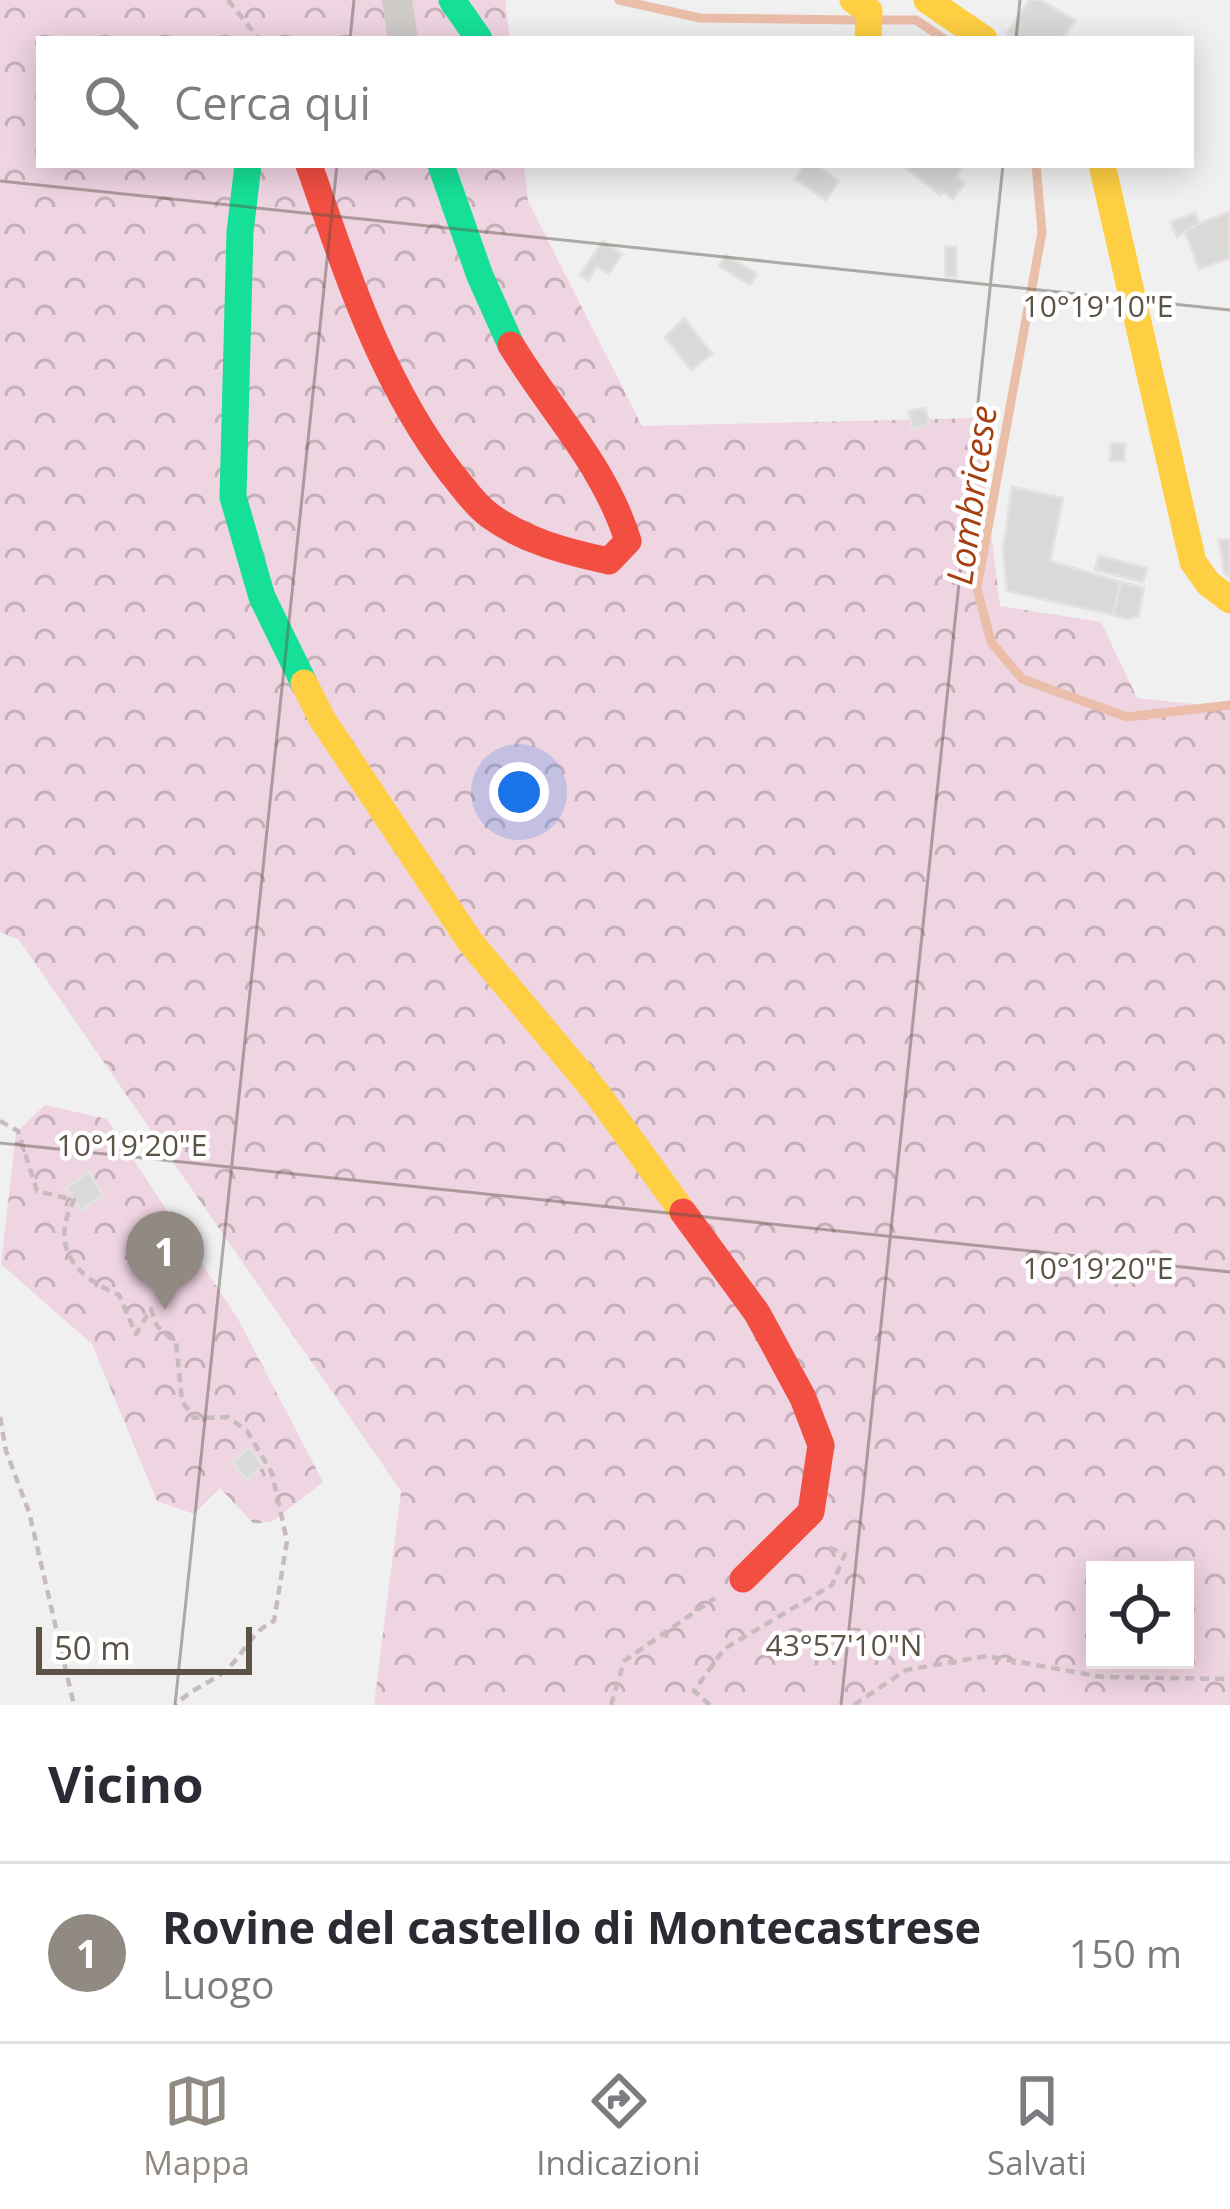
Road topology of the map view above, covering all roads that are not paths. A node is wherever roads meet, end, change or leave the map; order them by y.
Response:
1 (397, 0) edge
2 (452, 0) edge
3 (927, 0) edge
4 (403, 36) edge
5 (477, 36) edge
6 (980, 36) edge
7 (248, 168) edge
8 (310, 168) edge
9 (442, 168) edge
10 (1103, 168) edge
11 (1230, 599) edge
12 (743, 1579) road end

1 - 4 street
2 - 5 street
3 - 6 street
7 - 12 street
8 - 9 street
10 - 11 street

